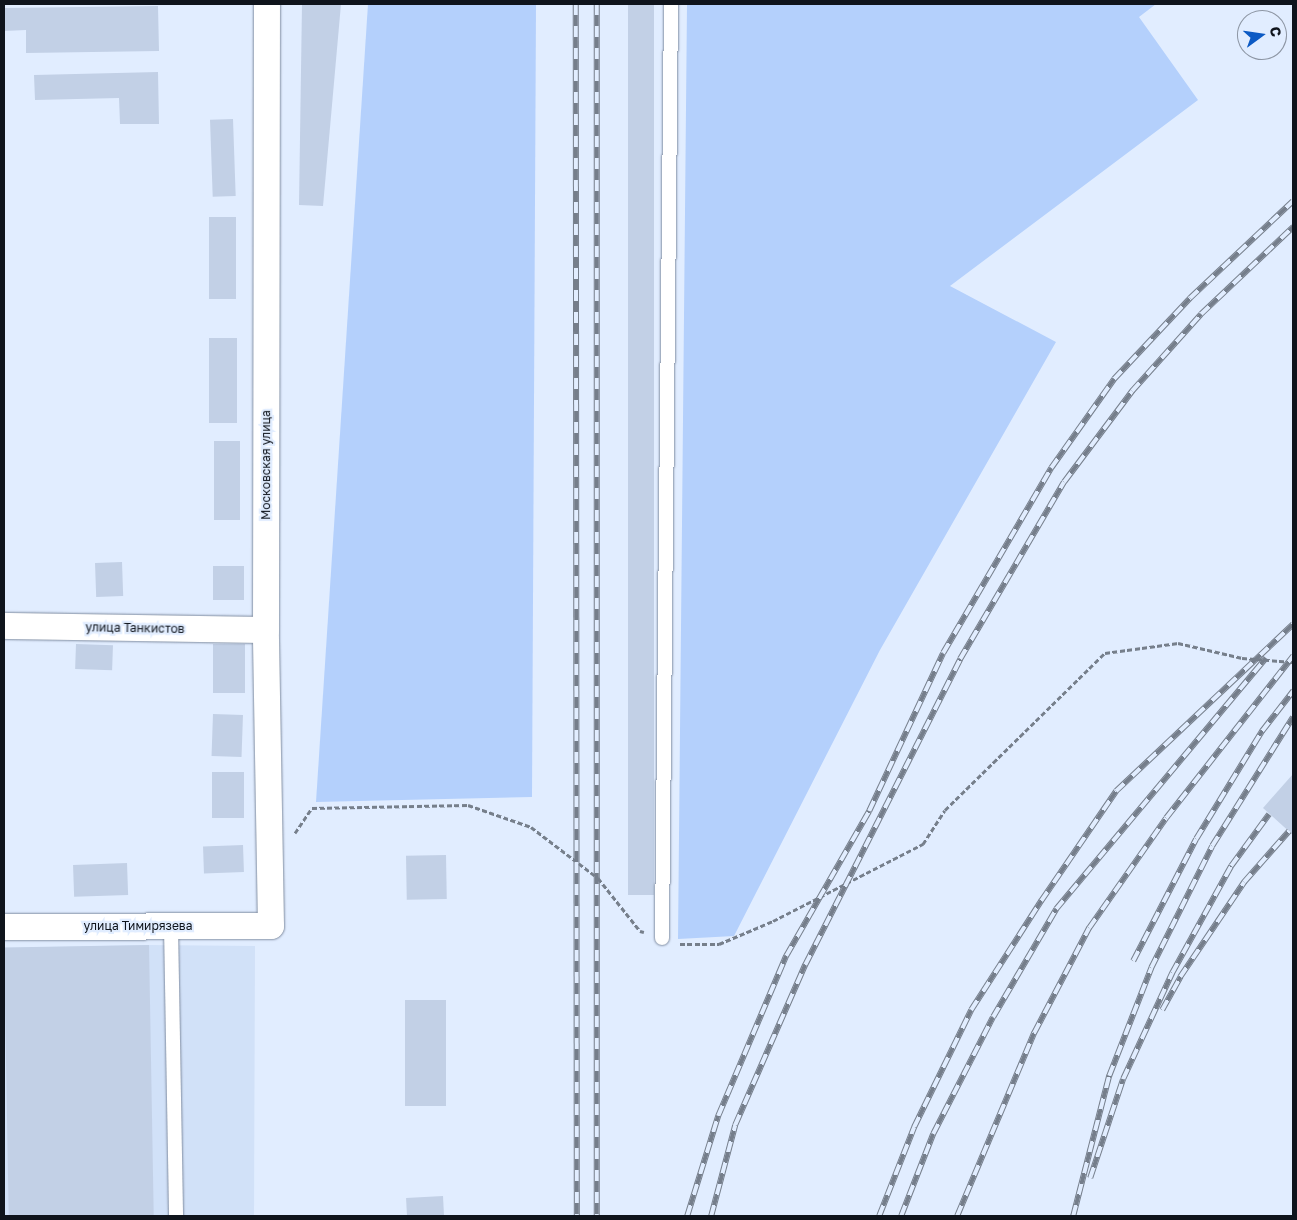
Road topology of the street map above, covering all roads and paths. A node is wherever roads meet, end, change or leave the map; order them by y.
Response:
1 (267, 4) edge
2 (671, 4) edge
3 (4, 626) edge
4 (266, 630) junction
5 (1293, 662) edge
6 (270, 869) junction
7 (171, 926) junction
8 (271, 926) joint
9 (4, 927) edge
10 (662, 938) junction
11 (176, 1216) edge

1 - 4 street, Московская улица
2 - 10 lane
3 - 4 street, улица Танкистов
4 - 6 street, Московская улица
5 - 10 path
6 - 8 street, Московская улица
6 - 10 path
7 - 8 street, улица Тимирязева
7 - 9 street, улица Тимирязева
7 - 11 lane

